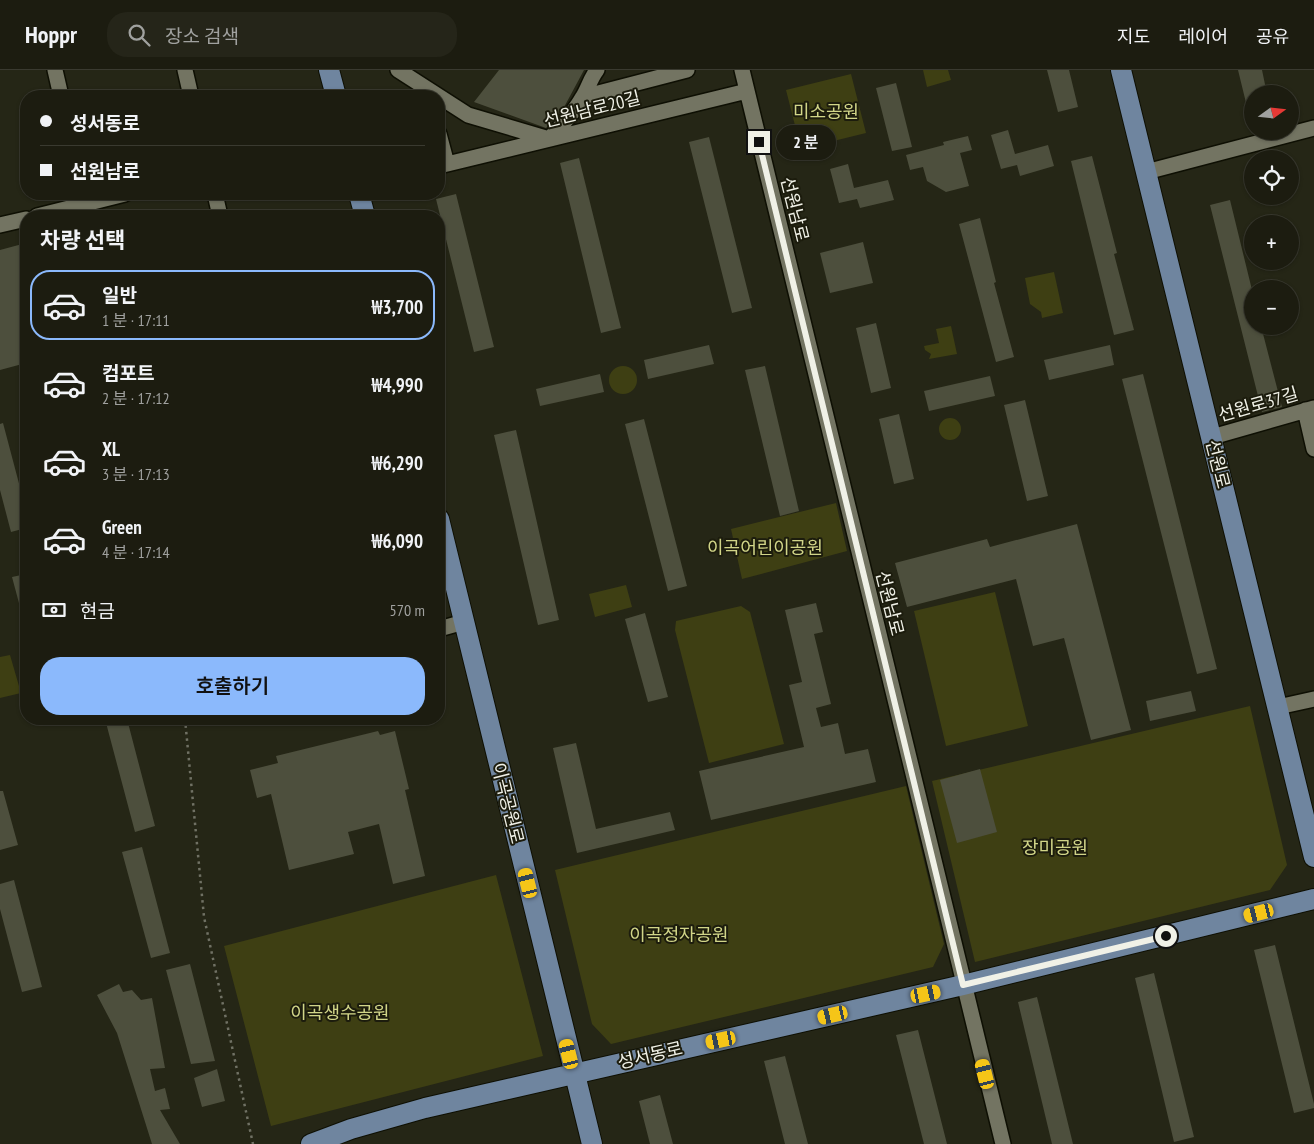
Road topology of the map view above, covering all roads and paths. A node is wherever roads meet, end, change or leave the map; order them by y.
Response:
1 (55, 70) edge
2 (185, 70) edge
3 (329, 70) edge
4 (398, 70) edge
5 (597, 70) edge
6 (687, 70) edge
7 (742, 70) edge
8 (1122, 70) edge
9 (60, 90) edge
10 (190, 90) edge
11 (334, 90) edge
12 (424, 90) edge
13 (747, 91) junction
14 (583, 97) junction
15 (445, 102) edge
16 (1314, 128) edge
17 (549, 139) junction
18 (445, 165) edge
19 (1146, 172) junction
20 (105, 200) edge
21 (88, 205) edge
22 (65, 210) edge
23 (20, 220) edge
24 (0, 225) edge
25 (1309, 409) edge
26 (1212, 437) junction
27 (1314, 449) edge
28 (445, 544) edge
29 (464, 622) junction
30 (445, 627) edge
31 (1314, 699) edge
32 (1278, 707) junction
33 (186, 725) edge
34 (1314, 857) edge
35 (1314, 899) edge
36 (963, 985) junction
37 (574, 1073) junction
38 (253, 1144) edge
39 (311, 1144) edge
40 (592, 1144) edge
41 (1003, 1144) edge

1 - 9 street
2 - 10 street
3 - 11 main road
4 - 12 street
5 - 14 street
6 - 14 street
7 - 13 street, 선원남로
8 - 19 main road, 선원로
13 - 17 street, 선원남로20길
13 - 36 street, 선원남로
14 - 17 street
15 - 17 street
16 - 19 street
17 - 18 street, 선원남로20길
19 - 26 main road, 선원로
20 - 21 street
21 - 22 street
23 - 24 street
25 - 26 street, 선원로37길
25 - 27 street
26 - 32 main road, 선원로
28 - 29 main road, 이곡공원로
29 - 30 street
29 - 37 main road, 이곡공원로
31 - 32 street
32 - 34 main road, 선원로
33 - 38 path
35 - 36 main road, 성서동로
36 - 37 main road, 성서동로
36 - 41 street, 선원남로
37 - 39 main road, 성서동로
37 - 40 main road, 이곡공원로

